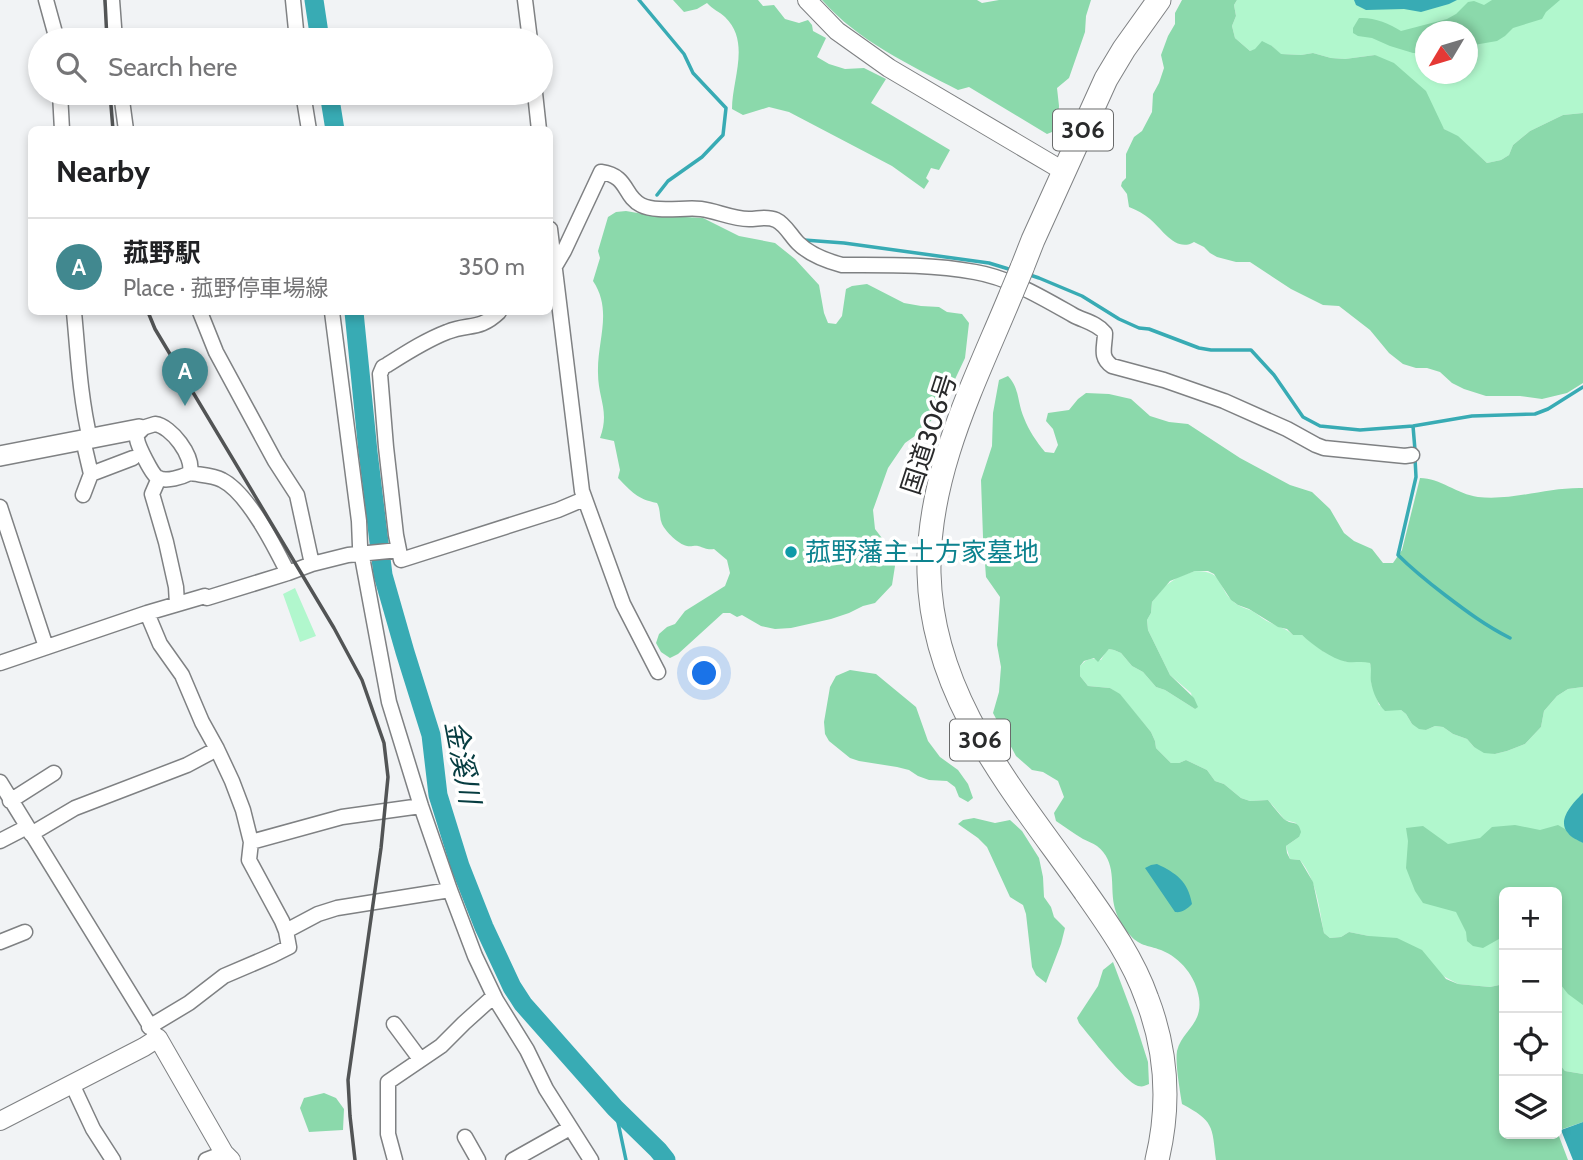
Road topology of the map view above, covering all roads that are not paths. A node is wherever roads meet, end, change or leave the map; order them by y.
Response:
1 (46, 0) edge
2 (112, 0) edge
3 (293, 0) edge
4 (525, 0) edge
5 (807, 0) edge
6 (1159, 0) edge
7 (54, 28) edge
8 (114, 28) edge
9 (296, 28) edge
10 (528, 28) edge
11 (61, 105) edge
12 (123, 105) edge
13 (305, 105) edge
14 (536, 105) edge
15 (62, 126) edge
16 (125, 126) edge
17 (308, 126) edge
18 (539, 126) edge
19 (1065, 172) junction
20 (553, 268) edge
21 (553, 277) edge
22 (74, 315) edge
23 (201, 315) edge
24 (332, 315) edge
25 (495, 315) edge
26 (139, 429) junction
27 (86, 440) junction
28 (1412, 455) dead end
29 (0, 456) edge
30 (133, 458) dead end
31 (190, 473) junction
32 (91, 474) junction
33 (159, 478) junction
34 (83, 495) dead end
35 (584, 499) junction
36 (0, 507) edge
37 (396, 549) junction
38 (363, 553) junction
39 (312, 564) junction
40 (288, 573) junction
41 (177, 604) junction
42 (147, 613) junction
43 (46, 647) junction
44 (0, 663) edge
45 (658, 672) dead end
46 (217, 748) junction
47 (54, 773) dead end
48 (0, 782) edge
49 (10, 801) junction
50 (421, 806) junction
51 (29, 830) junction
52 (0, 841) edge
53 (251, 842) junction
54 (450, 890) junction
55 (286, 930) junction
56 (25, 932) dead end
57 (0, 942) edge
58 (497, 998) junction
59 (394, 1024) dead end
60 (153, 1033) junction
61 (420, 1059) junction
62 (72, 1084) junction
63 (0, 1121) edge
64 (570, 1128) junction
65 (465, 1137) dead end
66 (228, 1156) edge
67 (113, 1160) edge
68 (206, 1160) edge
69 (396, 1160) edge
70 (478, 1160) edge
71 (513, 1160) edge
72 (591, 1160) edge
73 (1157, 1160) edge

1 - 7 street
2 - 8 street
3 - 9 street
4 - 10 street
5 - 19 street
6 - 19 highway, 国道306号 / 306
11 - 15 street
12 - 16 street
13 - 17 street
14 - 18 street
19 - 73 highway, 国道306号 / 306, bridge
20 - 28 street
21 - 35 street
22 - 27 street
23 - 39 street
24 - 38 street
25 - 37 street
26 - 27 main road
26 - 31 street
26 - 33 street
27 - 29 main road
27 - 32 street
30 - 32 street
31 - 33 street
31 - 40 street
32 - 34 street
33 - 41 street
35 - 37 street
35 - 45 street
36 - 43 street
37 - 38 street
38 - 39 street
38 - 50 street
39 - 40 street
40 - 41 street
41 - 42 street
42 - 43 street
42 - 46 street
43 - 44 street
46 - 51 street
46 - 53 street
47 - 49 street
48 - 49 street
49 - 51 street
50 - 53 street
50 - 54 street
51 - 52 street
51 - 60 street
53 - 55 street
54 - 55 street
54 - 58 street
55 - 60 street
56 - 57 street
58 - 61 street
58 - 64 street
59 - 61 street
60 - 62 street
60 - 66 street
61 - 69 street
62 - 63 street
62 - 67 street
64 - 71 street
64 - 72 street
65 - 70 street
66 - 68 street

